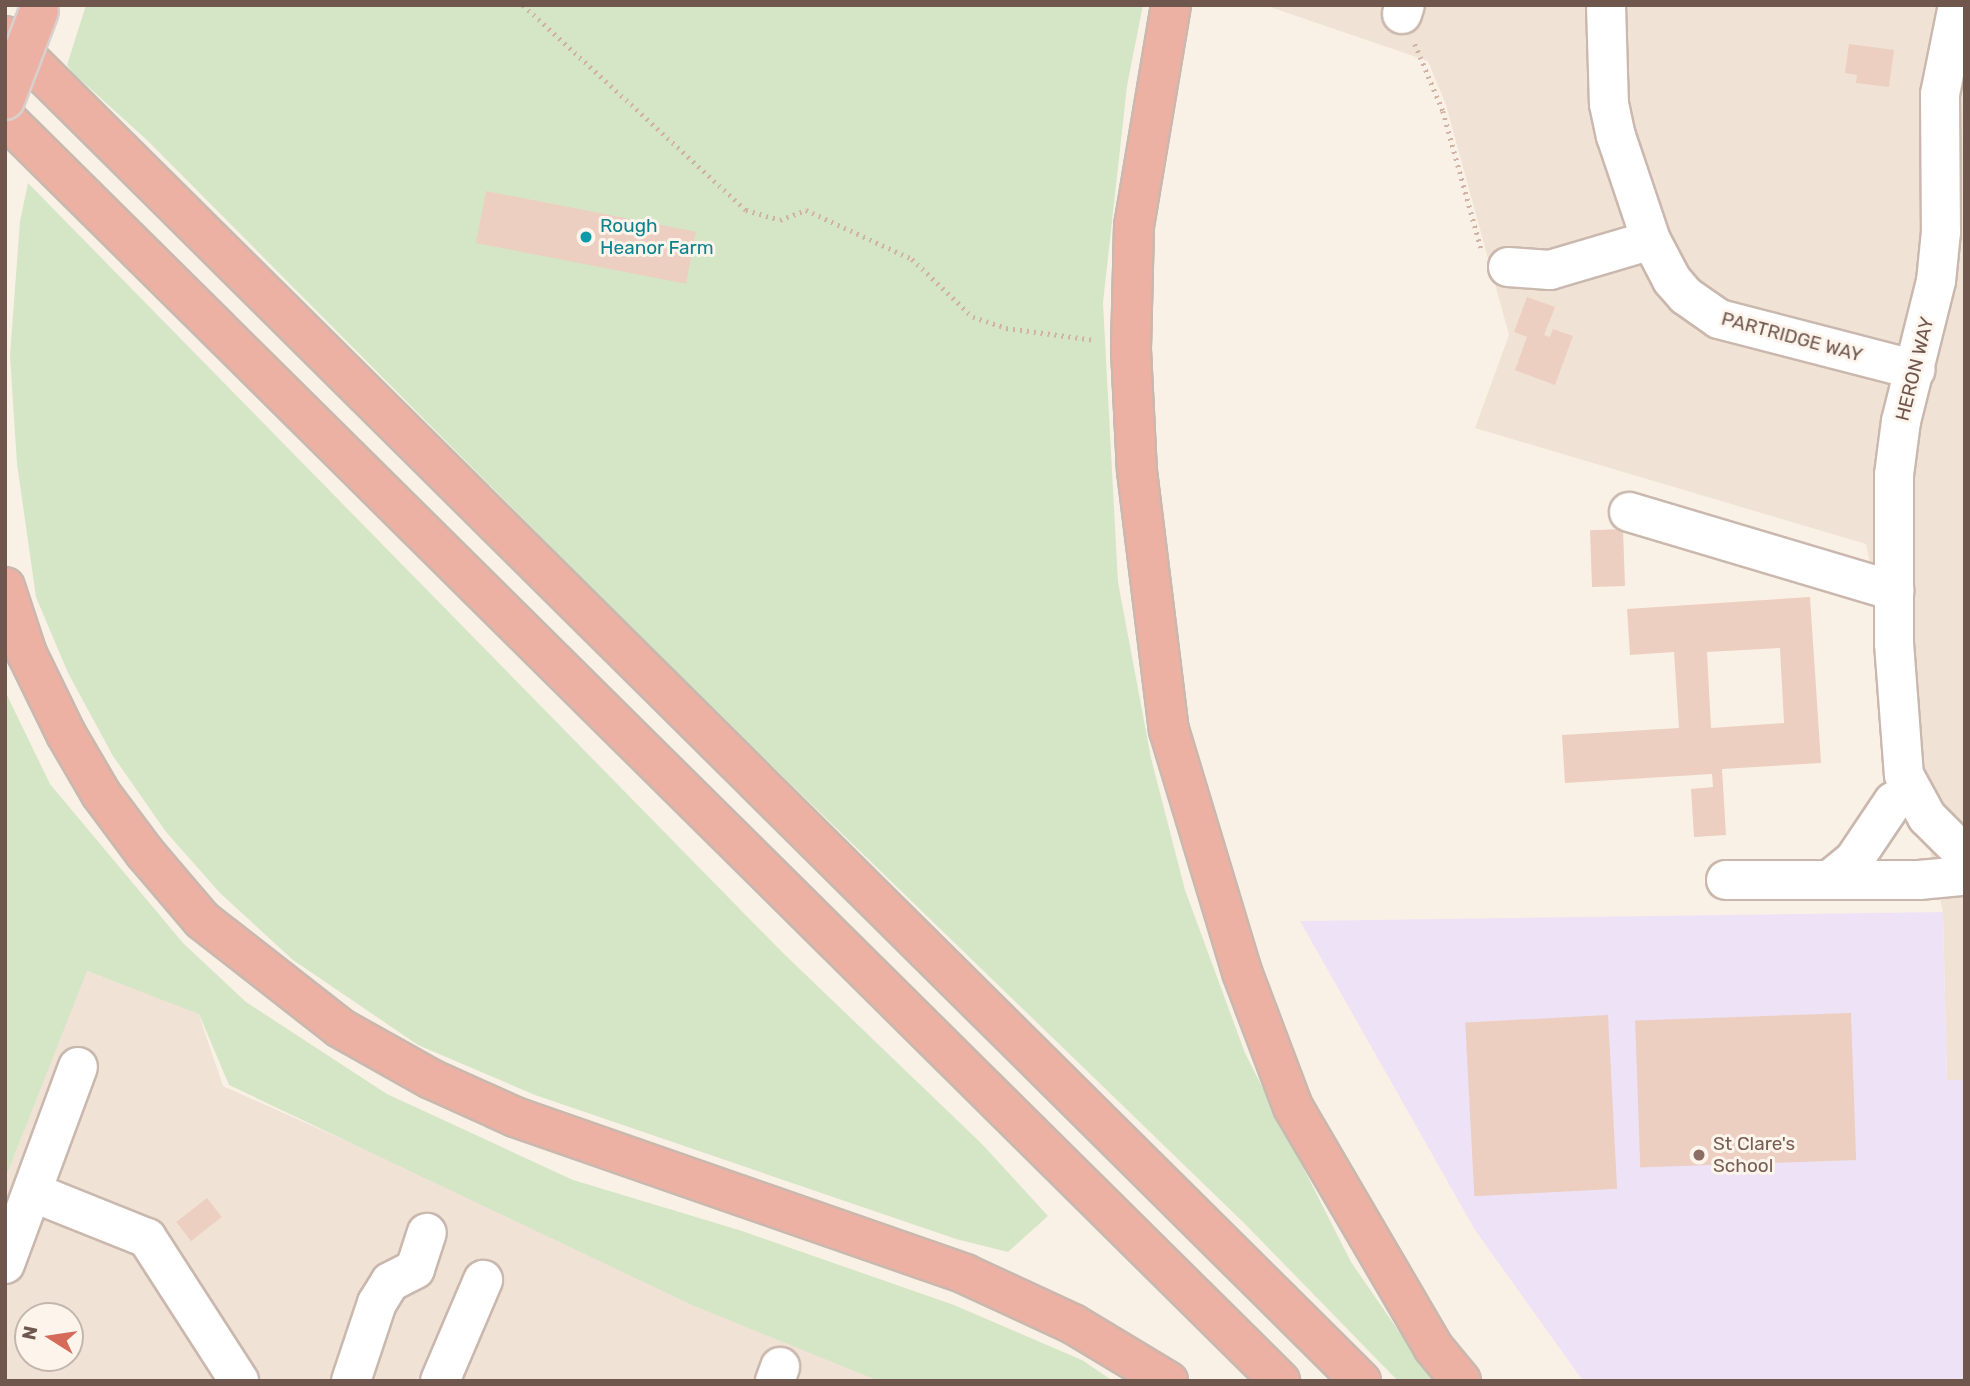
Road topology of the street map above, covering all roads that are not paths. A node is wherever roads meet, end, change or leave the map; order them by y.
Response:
1 (1171, 5) edge
2 (1606, 5) edge
3 (1958, 5) edge
4 (41, 8) edge
5 (5, 36) edge
6 (5, 100) edge
7 (5, 118) edge
8 (1651, 240) junction
9 (1508, 267) road end
10 (1916, 370) junction
11 (1629, 512) dead end
12 (5, 587) edge
13 (1894, 592) junction
14 (1910, 791) junction
15 (1965, 855) edge
16 (1965, 870) edge
17 (1832, 878) junction
18 (1726, 880) dead end
19 (78, 1067) dead end
20 (32, 1192) junction
21 (427, 1233) dead end
22 (5, 1264) edge
23 (483, 1280) dead end
24 (239, 1381) edge
25 (351, 1381) edge
26 (440, 1381) edge
27 (1168, 1381) edge
28 (1280, 1381) edge
29 (1361, 1381) edge
30 (1461, 1381) edge

1 - 30 highway
2 - 8 street, PARTRIDGE WAY
3 - 10 street, HERON WAY
4 - 6 highway, bridge
5 - 29 highway
7 - 28 highway
8 - 9 street
8 - 10 street, PARTRIDGE WAY
10 - 13 street, HERON WAY
11 - 13 street
12 - 27 highway
13 - 14 street, HERON WAY
14 - 15 street
14 - 17 street
16 - 17 street
17 - 18 street
19 - 20 street
20 - 22 street
20 - 24 street
21 - 25 street
23 - 26 street

